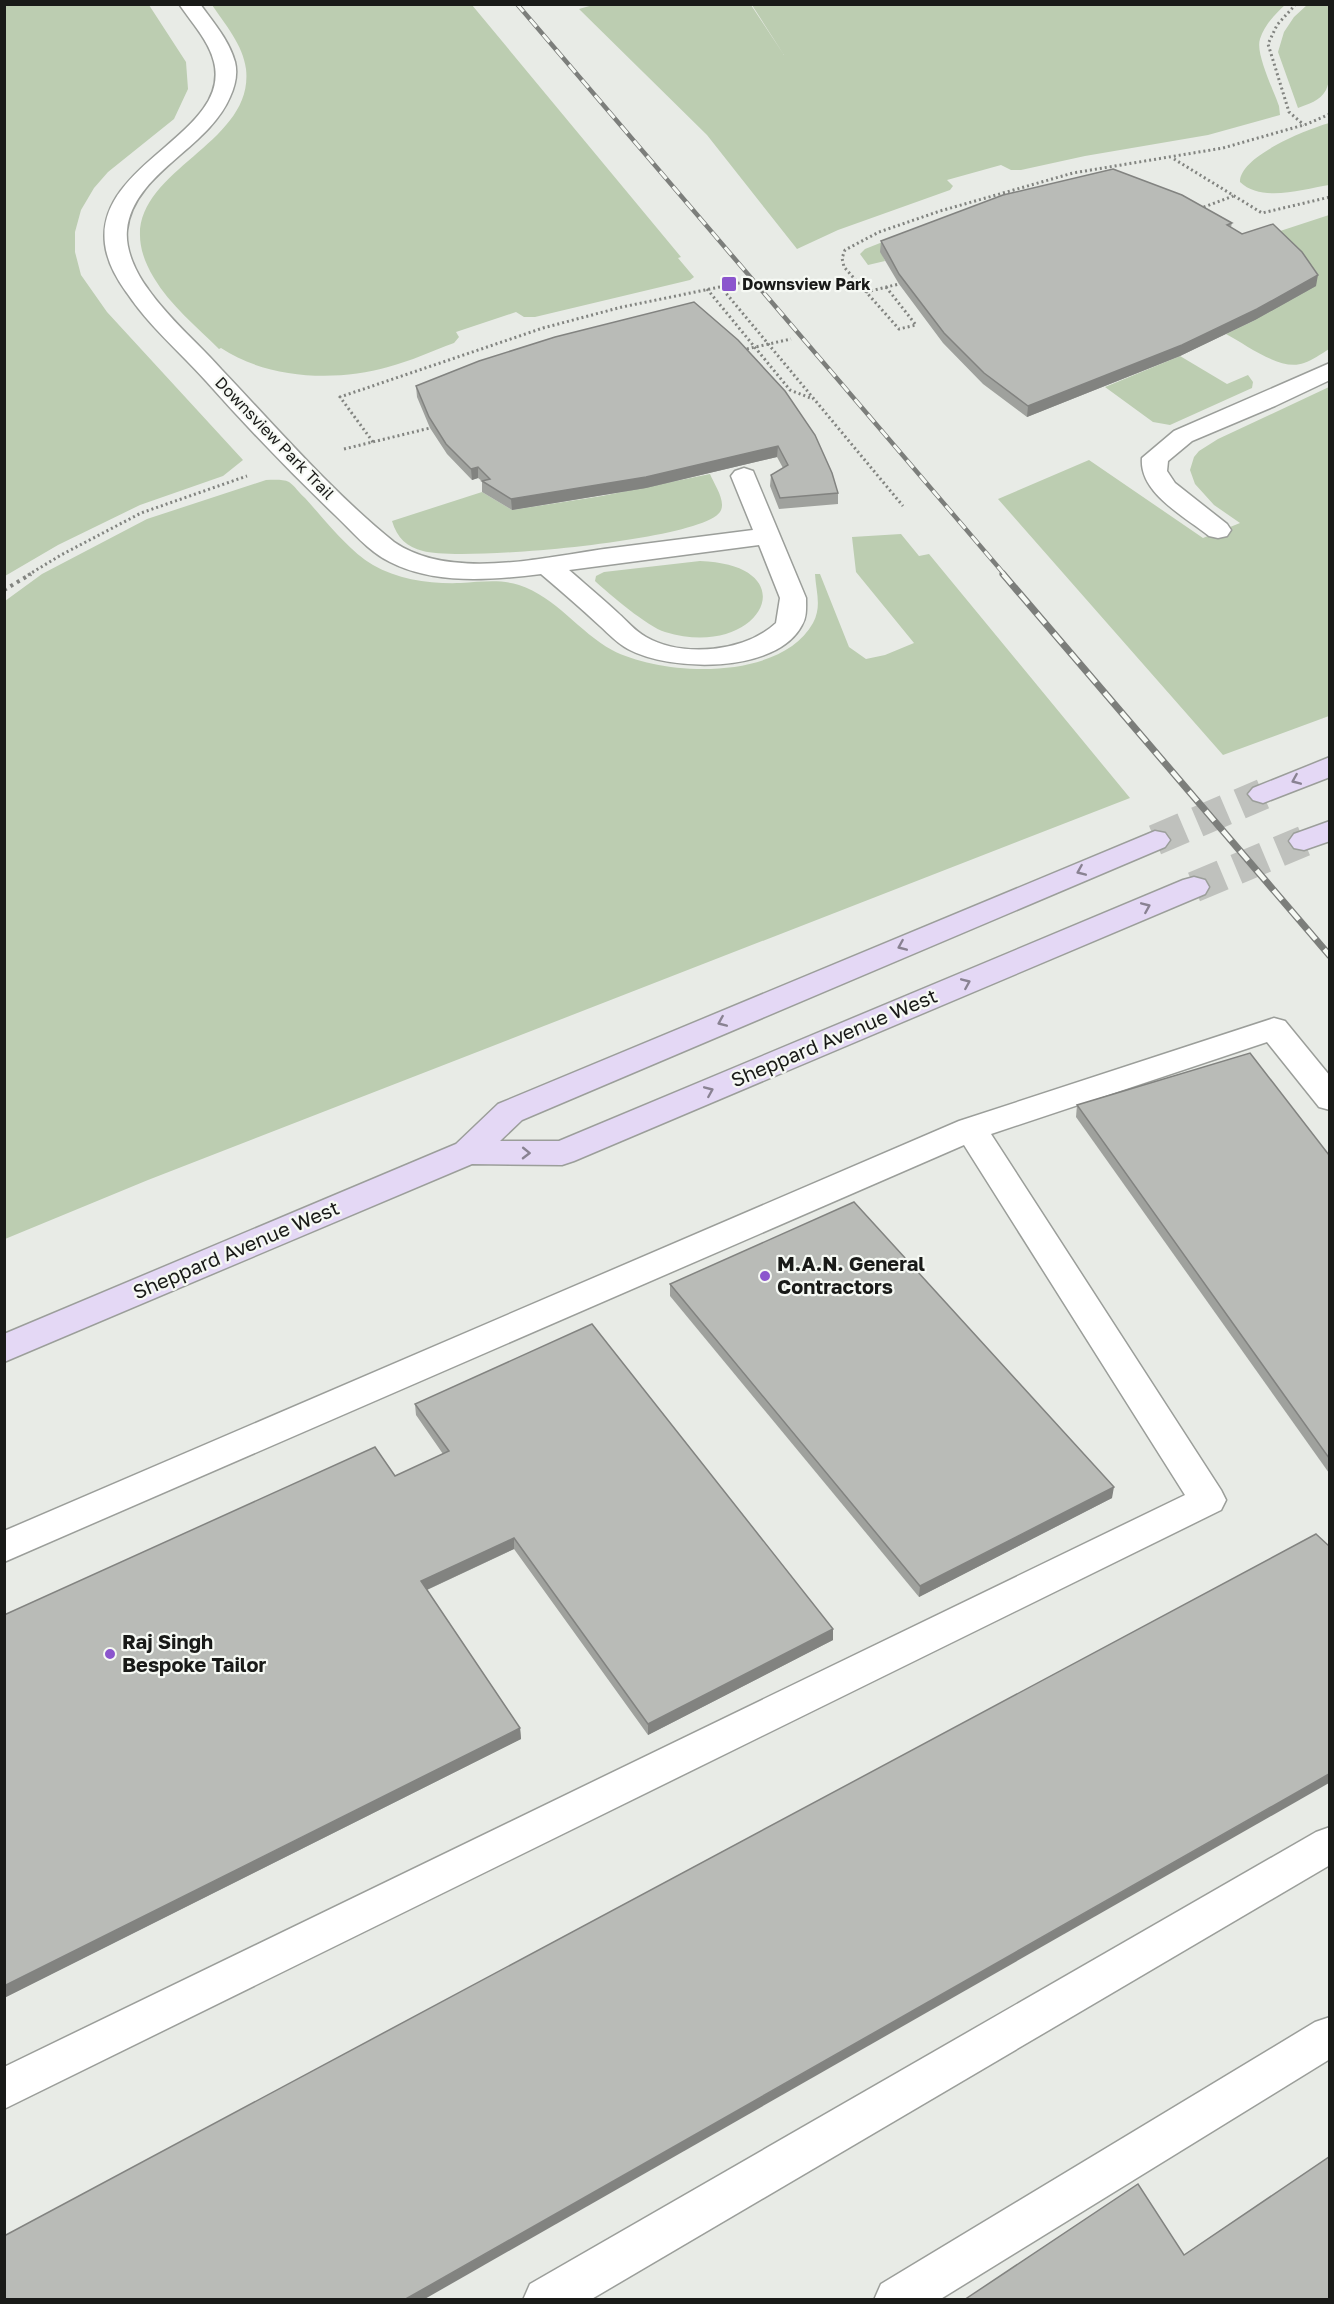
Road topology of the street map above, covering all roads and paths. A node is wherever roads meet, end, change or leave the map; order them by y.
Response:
1 (189, 4) edge
2 (1296, 4) edge
3 (1329, 114) edge
4 (1304, 125) junction
5 (1173, 158) junction
6 (1233, 196) junction
7 (1329, 197) edge
8 (1193, 212) edge
9 (744, 282) dead end
10 (899, 284) edge
11 (720, 286) junction
12 (886, 287) junction
13 (707, 289) junction
14 (867, 292) junction
15 (791, 339) dead end
16 (768, 344) junction
17 (755, 347) junction
18 (738, 350) edge
19 (1329, 370) edge
20 (814, 400) junction
21 (430, 428) edge
22 (373, 442) junction
23 (294, 462) junction
24 (744, 476) dead end
25 (903, 506) dead end
26 (1218, 530) dead end
27 (768, 536) junction
28 (546, 564) junction
29 (4, 590) edge
30 (1329, 766) edge
31 (1263, 794) tunnel mouth
32 (1155, 840) tunnel mouth
33 (1194, 887) tunnel mouth
34 (1329, 1100) edge
35 (971, 1129) junction
36 (468, 1152) junction
37 (4, 1349) edge
38 (4, 1547) edge
39 (1329, 1844) edge
40 (1329, 2036) edge
41 (4, 2089) edge
42 (546, 2300) edge
43 (897, 2300) edge

1 - 23 lane, Downsview Park Trail
2 - 4 path
3 - 4 path
4 - 5 path
5 - 6 path
5 - 14 path
6 - 7 path
6 - 8 path
9 - 11 path
10 - 12 path
11 - 13 path
11 - 16 path
12 - 14 path
12 - 14 path
13 - 17 path
13 - 22 path
15 - 16 path
16 - 17 path
16 - 20 path
17 - 18 path
17 - 20 path
19 - 26 lane
20 - 25 path
21 - 22 path
22 - 23 path
23 - 28 lane, Downsview Park Trail
23 - 29 path
24 - 27 lane
27 - 28 lane, Downsview Park Trail
27 - 28 lane
30 -> 31 main road
32 -> 36 main road, Sheppard Avenue West
36 -> 33 main road, Sheppard Avenue West
34 - 35 lane
35 - 38 lane
35 - 41 lane
36 - 37 main road, Sheppard Avenue West
39 - 42 lane
40 - 43 lane

